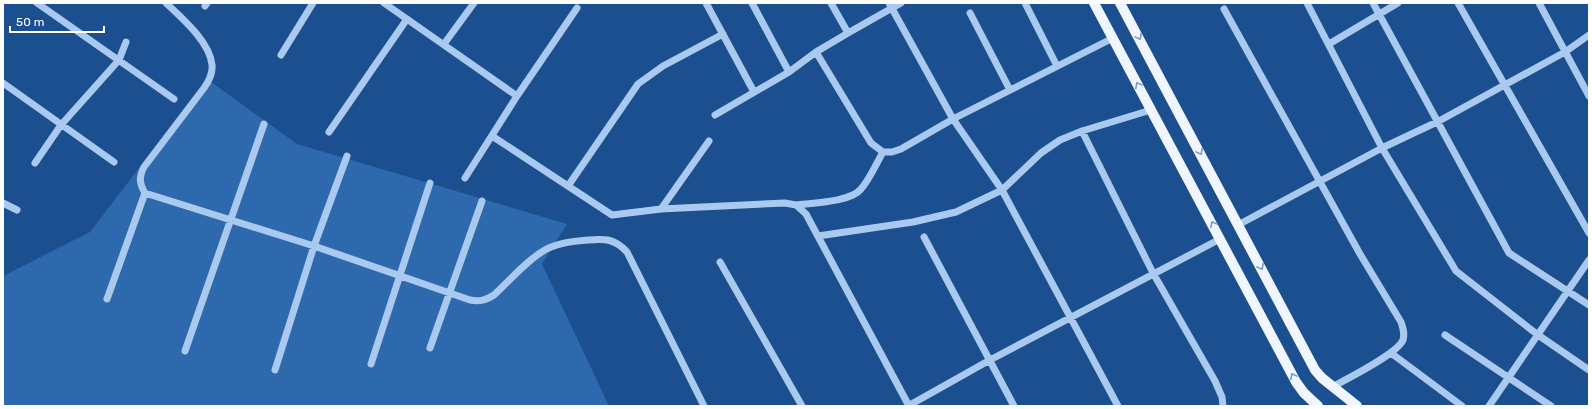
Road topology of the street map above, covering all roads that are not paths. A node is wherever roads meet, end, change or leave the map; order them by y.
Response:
1 (37, 3) edge
2 (166, 3) edge
3 (313, 3) edge
4 (384, 3) edge
5 (474, 3) edge
6 (706, 3) edge
7 (752, 3) edge
8 (831, 3) edge
9 (901, 3) edge
10 (1024, 3) edge
11 (1094, 3) edge
12 (1120, 3) edge
13 (1307, 3) edge
14 (1373, 3) edge
15 (1398, 3) edge
16 (1458, 3) edge
17 (1539, 3) edge
18 (890, 6) edge
19 (577, 8) dead end
20 (1224, 9) dead end
21 (970, 13) dead end
22 (1379, 14) junction
23 (407, 19) junction
24 (848, 33) junction
25 (723, 34) junction
26 (1589, 35) edge
27 (1113, 38) junction
28 (126, 42) dead end
29 (444, 44) junction
30 (1329, 44) junction
31 (816, 52) junction
32 (1564, 52) junction
33 (281, 55) dead end
34 (119, 60) junction
35 (1057, 66) junction
36 (789, 72) junction
37 (3, 83) edge
38 (1505, 85) junction
39 (1010, 90) junction
40 (754, 92) junction
41 (518, 96) junction
42 (1589, 96) edge
43 (174, 99) dead end
44 (1152, 110) junction
45 (715, 115) dead end
46 (953, 119) junction
47 (1439, 121) junction
48 (264, 124) dead end
49 (61, 125) junction
50 (1082, 131) junction
51 (329, 132) dead end
52 (492, 136) junction
53 (709, 141) dead end
54 (1382, 148) junction
55 (883, 152) junction
56 (347, 156) dead end
57 (114, 162) dead end
58 (36, 163) dead end
59 (465, 178) dead end
60 (1321, 181) junction
61 (430, 183) dead end
62 (568, 186) junction
63 (1002, 190) junction
64 (145, 193) junction
65 (482, 201) dead end
66 (3, 203) edge
67 (796, 205) junction
68 (661, 209) junction
69 (17, 210) dead end
70 (231, 220) junction
71 (1238, 225) junction
72 (1589, 234) edge
73 (818, 236) junction
74 (924, 237) dead end
75 (1220, 238) junction
76 (314, 246) junction
77 (1589, 260) edge
78 (720, 262) dead end
79 (1153, 273) junction
80 (400, 276) junction
81 (449, 292) junction
82 (1568, 292) junction
83 (107, 299) dead end
84 (1589, 305) edge
85 (1070, 318) junction
86 (1445, 335) dead end
87 (1538, 335) junction
88 (430, 348) dead end
89 (185, 351) dead end
90 (1391, 353) junction
91 (990, 360) junction
92 (371, 364) dead end
93 (275, 370) dead end
94 (1589, 370) edge
95 (1509, 377) junction
96 (1332, 387) junction
97 (704, 406) edge
98 (802, 406) edge
99 (909, 406) edge
100 (1014, 406) edge
101 (1118, 406) edge
102 (1223, 406) edge
103 (1317, 406) edge
104 (1357, 406) edge
105 (1462, 406) edge
106 (1489, 406) edge
107 (1552, 406) edge

1 - 34 street
2 - 64 street
3 - 33 street
4 - 23 street
5 - 29 street
6 - 25 street
7 - 36 street
8 - 24 street
9 - 18 street
10 - 35 street
11 - 27 main road
12 -> 71 main road
13 - 30 street
14 - 22 street
15 - 22 street
16 - 38 street
17 - 32 street
18 - 24 street
18 - 46 street
19 - 41 street
20 - 60 street
21 - 39 street
22 - 30 street
22 - 47 street
23 - 29 street
23 - 51 street
24 - 31 street
25 - 40 street
25 - 62 street
26 - 32 street
27 - 35 street
44 -> 27 main road
28 - 34 street
29 - 41 street
30 - 54 street
31 - 36 street
31 - 55 street
32 - 38 street
32 - 42 street
34 - 43 street
34 - 49 street
35 - 39 street
36 - 40 street
37 - 49 street
38 - 47 street
38 - 72 street
39 - 46 street
40 - 45 street
41 - 52 street
44 - 50 street
75 -> 44 main road
46 - 55 street
46 - 63 street
47 - 54 street
47 - 82 street
48 - 70 street
49 - 57 street
49 - 58 street
50 - 63 street
50 - 79 street
52 - 59 street
52 - 62 street
53 - 68 street
54 - 60 street
54 - 87 street
55 - 67 street
56 - 76 street
60 - 71 street
60 - 90 street
61 - 80 street
62 - 68 street
63 - 73 street
63 - 85 street
64 - 70 street
64 - 83 street
65 - 81 street
66 - 69 street
67 - 68 street
67 - 73 street
70 - 76 street
70 - 89 street
71 -> 96 main road
73 - 99 street
74 - 91 street
75 - 79 street
103 -> 75 main road
76 - 80 street
76 - 93 street
77 - 82 street
78 - 98 street
79 - 85 street
79 - 102 street
80 - 81 street
80 - 92 street
81 - 88 street
81 - 97 street
82 - 84 street
82 - 87 street
85 - 91 street
85 - 101 street
86 - 95 street
87 - 94 street
87 - 95 street
90 - 96 street
90 - 105 street
91 - 99 street
91 - 100 street
95 - 106 street
95 - 107 street
96 - 104 main road

